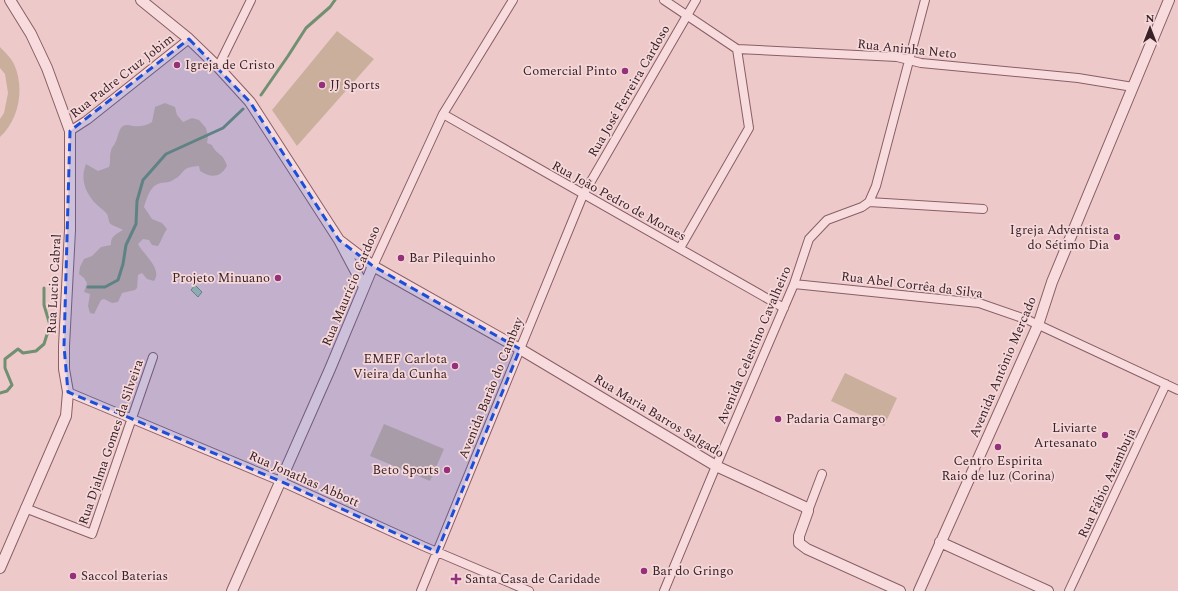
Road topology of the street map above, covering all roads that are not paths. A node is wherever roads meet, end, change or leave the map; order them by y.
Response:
1 (10, 0) edge
2 (141, 0) edge
3 (251, 0) edge
4 (513, 0) edge
5 (664, 0) edge
6 (696, 0) edge
7 (925, 0) edge
8 (1169, 0) edge
9 (687, 15) junction
10 (189, 39) junction
11 (737, 49) junction
12 (910, 61) junction
13 (218, 67) junction
14 (1133, 87) junction
15 (443, 114) junction
16 (70, 131) junction
17 (583, 195) junction
18 (869, 202) junction
19 (983, 209) dead end
20 (339, 240) junction
21 (680, 248) junction
22 (373, 266) junction
23 (794, 284) junction
24 (364, 286) junction
25 (784, 308) junction
26 (1038, 325) junction
27 (520, 349) junction
28 (154, 357) dead end
29 (1166, 384) junction
30 (1178, 390) edge
31 (68, 392) junction
32 (132, 419) junction
33 (716, 466) junction
34 (822, 474) dead end
35 (280, 481) junction
36 (25, 508) junction
37 (808, 511) junction
38 (940, 542) junction
39 (437, 552) junction
40 (0, 568) edge
41 (232, 591) edge
42 (421, 591) edge
43 (529, 591) edge
44 (664, 591) edge
45 (900, 591) edge
46 (919, 591) edge
47 (1048, 591) edge
48 (1069, 591) edge

1 - 16 street, Rua Lucio Cabral
2 - 10 street
3 - 13 street
4 - 15 street, Rua Maurício Cardoso
5 - 9 street
6 - 9 street, Rua José Ferreira Cardoso
7 - 12 street
8 - 14 street, Avenida Antônio Mercado
9 - 11 street
9 - 17 street, Rua José Ferreira Cardoso
10 - 13 street
10 - 16 street, Rua Padre Cruz Jobim
11 - 12 street, Rua Aninha Neto
11 - 21 street
12 - 14 street, Rua Aninha Neto
12 - 18 street
13 - 20 street
14 - 26 street, Avenida Antônio Mercado
15 - 17 street, Rua João Pedro de Moraes
15 - 22 street, Rua Maurício Cardoso
16 - 31 street, Rua Lucio Cabral
17 - 21 street, Rua João Pedro de Moraes
17 - 27 street, Avenida Barão do Cambay
18 - 19 street
18 - 23 street, Avenida Celestino Cavalheiro
20 - 22 street, Rua Maria Barros Salgado
20 - 24 street
21 - 25 street, Rua João Pedro de Moraes
22 - 24 street, Rua Maurício Cardoso
22 - 27 street, Rua Maria Barros Salgado
23 - 25 street, Avenida Celestino Cavalheiro
23 - 26 street, Rua Abel Corrêa da Silva
24 - 35 street, Rua Maurício Cardoso
25 - 33 street, Avenida Celestino Cavalheiro
26 - 29 street, Rua Abel Corrêa da Silva
26 - 38 street, Avenida Antônio Mercado
27 - 33 street, Rua Maria Barros Salgado
27 - 39 street, Avenida Barão do Cambay
28 - 32 street, Rua Djalma Gomes da Silveira
29 - 30 street, Rua Abel Corrêa da Silva
29 - 48 street, Rua Fábio Azambuja
31 - 32 street, Rua Jonathas Abbott
31 - 36 street, Rua Lucio Cabral
32 - 35 street, Rua Jonathas Abbott
32 - 36 street, Rua Djalma Gomes da Silveira
33 - 37 street, Rua Maria Barros Salgado
33 - 44 street, Avenida Celestino Cavalheiro
34 - 37 street
35 - 39 street, Rua Jonathas Abbott
35 - 41 street, Rua Maurício Cardoso
36 - 40 street, Rua Lucio Cabral
37 - 45 street
38 - 46 street, Avenida Antônio Mercado
38 - 47 street
39 - 42 street, Avenida Barão do Cambay
39 - 43 street, Rua Jonathas Abbott

